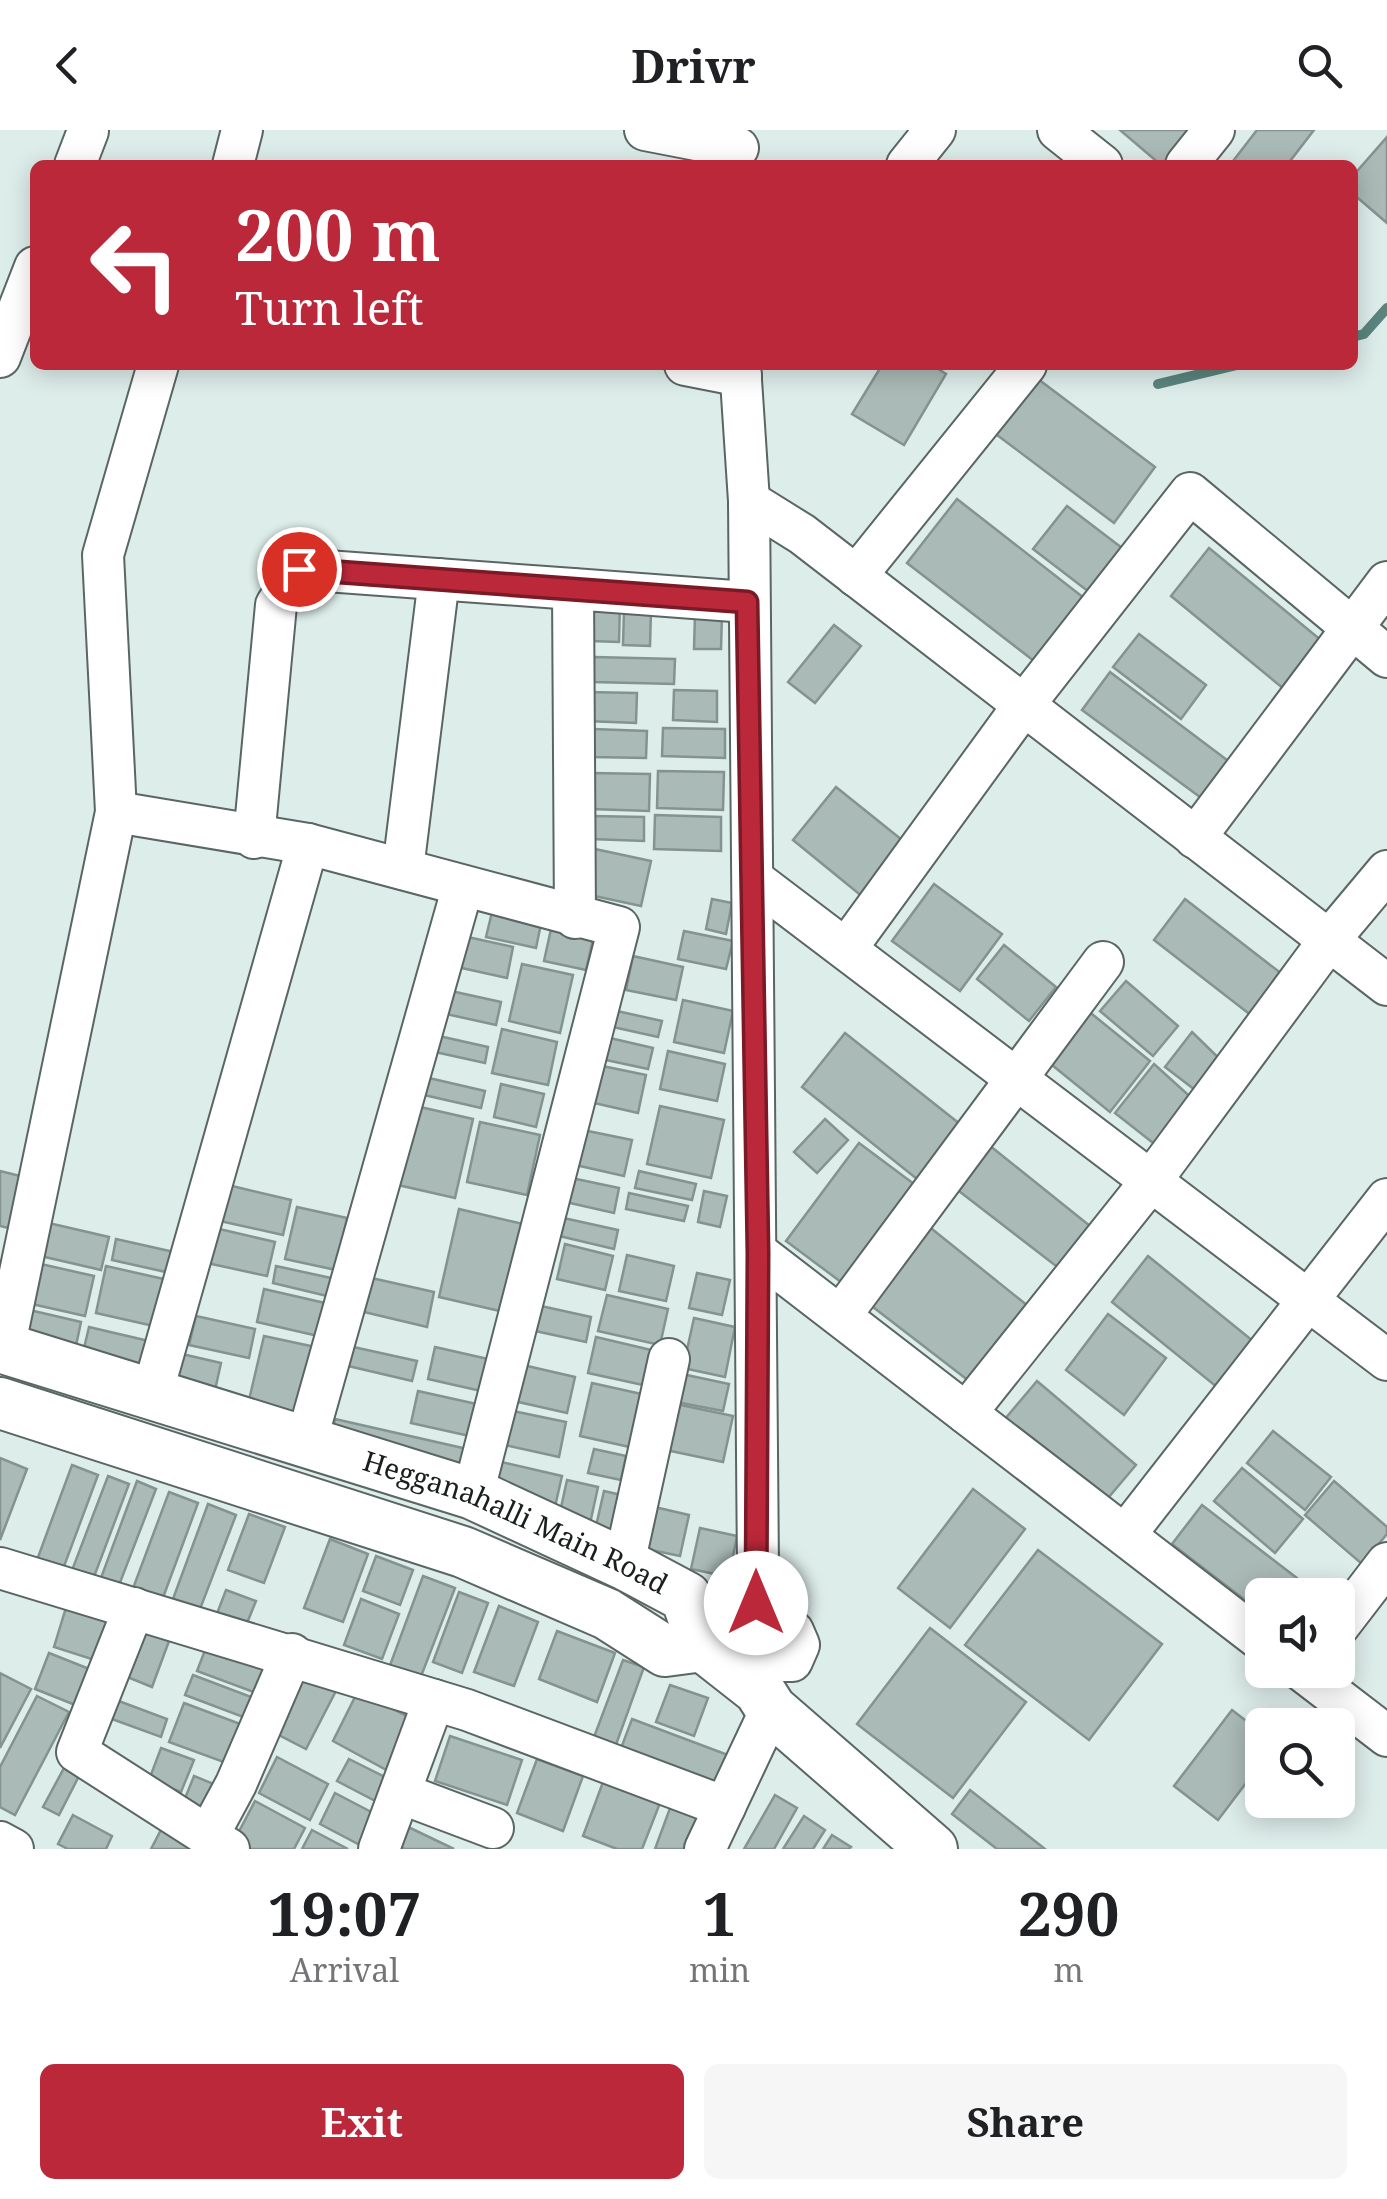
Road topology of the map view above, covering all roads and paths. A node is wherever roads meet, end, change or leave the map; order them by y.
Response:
1 (88, 130) edge
2 (242, 130) edge
3 (645, 130) edge
4 (936, 130) edge
5 (1058, 130) edge
6 (1214, 130) edge
7 (738, 148) edge
8 (77, 160) edge
9 (234, 160) edge
10 (911, 160) edge
11 (1096, 160) edge
12 (1190, 160) edge
13 (30, 280) edge
14 (0, 357) edge
15 (157, 370) edge
16 (741, 370) edge
17 (1022, 370) edge
18 (749, 501) junction
19 (856, 576) junction
20 (439, 579) junction
21 (1387, 582) edge
22 (573, 590) junction
23 (747, 602) junction
24 (1352, 629) junction
25 (1387, 657) edge
26 (1023, 706) junction
27 (116, 812) junction
28 (254, 838) junction
29 (1196, 838) junction
30 (308, 844) junction
31 (402, 869) junction
32 (1387, 872) edge
33 (754, 878) junction
34 (463, 886) junction
35 (575, 918) junction
36 (1330, 939) junction
37 (846, 949) junction
38 (1103, 962) dead end
39 (1387, 985) edge
40 (1018, 1079) junction
41 (1151, 1181) junction
42 (1387, 1199) edge
43 (758, 1253) junction
44 (1308, 1300) junction
45 (841, 1315) junction
46 (2, 1348) edge
47 (669, 1359) dead end
48 (1387, 1360) edge
49 (152, 1394) junction
50 (0, 1402) edge
51 (966, 1413) junction
52 (306, 1442) junction
53 (473, 1494) junction
54 (1124, 1535) junction
55 (1387, 1563) edge
56 (624, 1564) junction
57 (0, 1568) edge
58 (1355, 1604) edge
59 (134, 1608) junction
60 (1245, 1628) edge
61 (703, 1646) junction
62 (292, 1654) junction
63 (1325, 1688) edge
64 (773, 1689) junction
65 (434, 1700) junction
66 (1387, 1736) edge
67 (400, 1793) junction
68 (724, 1807) junction
69 (493, 1828) dead end
70 (0, 1842) edge
71 (218, 1842) edge
72 (13, 1849) edge
73 (379, 1849) edge
74 (705, 1849) edge
75 (932, 1849) edge

1 - 8 street
2 - 9 street
3 - 7 street
4 - 10 street
5 - 11 street
6 - 12 street
13 - 14 street
15 - 27 street
16 - 18 street
17 - 19 street
18 - 19 street
18 - 23 street
19 - 26 street
20 - 22 street
20 - 28 street
20 - 31 street
21 - 24 street
22 - 23 street
22 - 35 street
23 - 33 street
24 - 25 street
24 - 26 street
24 - 29 street
26 - 29 street
26 - 37 street
27 - 28 street
27 - 46 street
28 - 30 street
29 - 36 street
30 - 31 street
30 - 49 street
31 - 34 street
32 - 36 street
33 - 37 street
33 - 43 street
34 - 35 street
34 - 52 street
35 - 53 street
36 - 39 street
36 - 41 street
37 - 40 street
38 - 40 street
40 - 41 street
40 - 45 street
41 - 44 street
41 - 51 street
42 - 44 street
43 - 45 street
43 - 64 street
44 - 48 street
44 - 54 street
45 - 51 street
46 - 49 main road, Hegganahalli Main Road
47 - 56 street
49 - 52 main road, Hegganahalli Main Road
50 - 61 main road
51 - 54 street
52 - 53 main road, Hegganahalli Main Road
53 - 56 main road, Hegganahalli Main Road
54 - 60 street
55 - 58 street
56 - 61 main road, Hegganahalli Main Road
57 - 59 street
59 - 62 street
59 - 71 street
61 - 64 main road
62 - 65 street
62 - 71 street
63 - 66 street
64 - 68 street
64 - 75 main road
65 - 67 street
65 - 68 street
67 - 69 street
67 - 73 street
68 - 74 street
70 - 72 street

